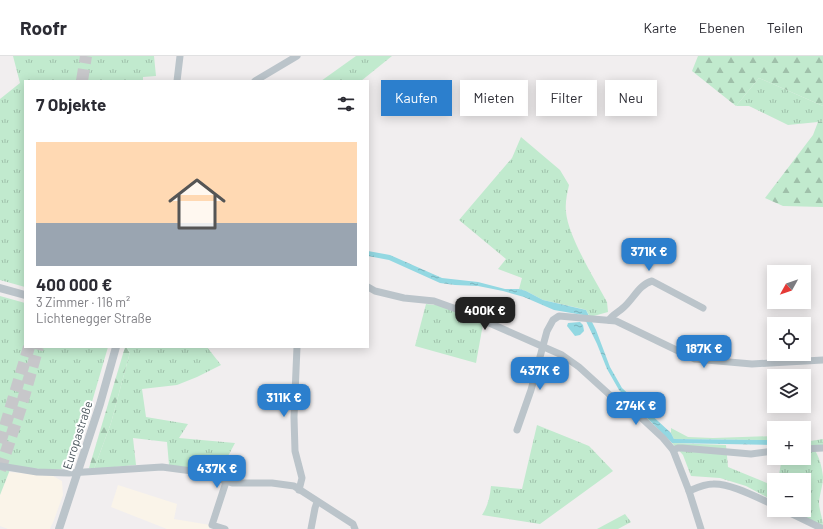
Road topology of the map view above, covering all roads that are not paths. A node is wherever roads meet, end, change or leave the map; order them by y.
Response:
1 (180, 56) edge
2 (297, 56) edge
3 (177, 80) edge
4 (257, 80) edge
5 (369, 287) edge
6 (0, 288) edge
7 (24, 295) edge
8 (703, 308) dead end
9 (609, 320) junction
10 (542, 345) junction
11 (116, 348) edge
12 (297, 348) edge
13 (823, 360) edge
14 (517, 430) dead end
15 (823, 448) edge
16 (811, 449) edge
17 (673, 450) junction
18 (767, 452) edge
19 (0, 466) edge
20 (77, 472) junction
21 (226, 482) junction
22 (299, 490) junction
23 (689, 491) junction
24 (318, 502) junction
25 (767, 502) edge
26 (798, 517) edge
27 (355, 528) edge
28 (58, 529) edge
29 (225, 529) edge
30 (311, 529) edge
31 (701, 529) edge
32 (823, 529) edge

1 - 3 street
2 - 4 street
5 - 10 street
6 - 7 street
8 - 9 street
9 - 10 street
9 - 13 street
10 - 14 street
10 - 17 street
11 - 20 street, Europastraße
12 - 22 street
15 - 16 street
17 - 18 street
17 - 23 street
19 - 20 street
20 - 21 street
20 - 28 street, Europastraße
21 - 22 street
21 - 29 street
22 - 24 street
23 - 25 street
23 - 31 street
24 - 27 street
24 - 30 street
26 - 32 street

